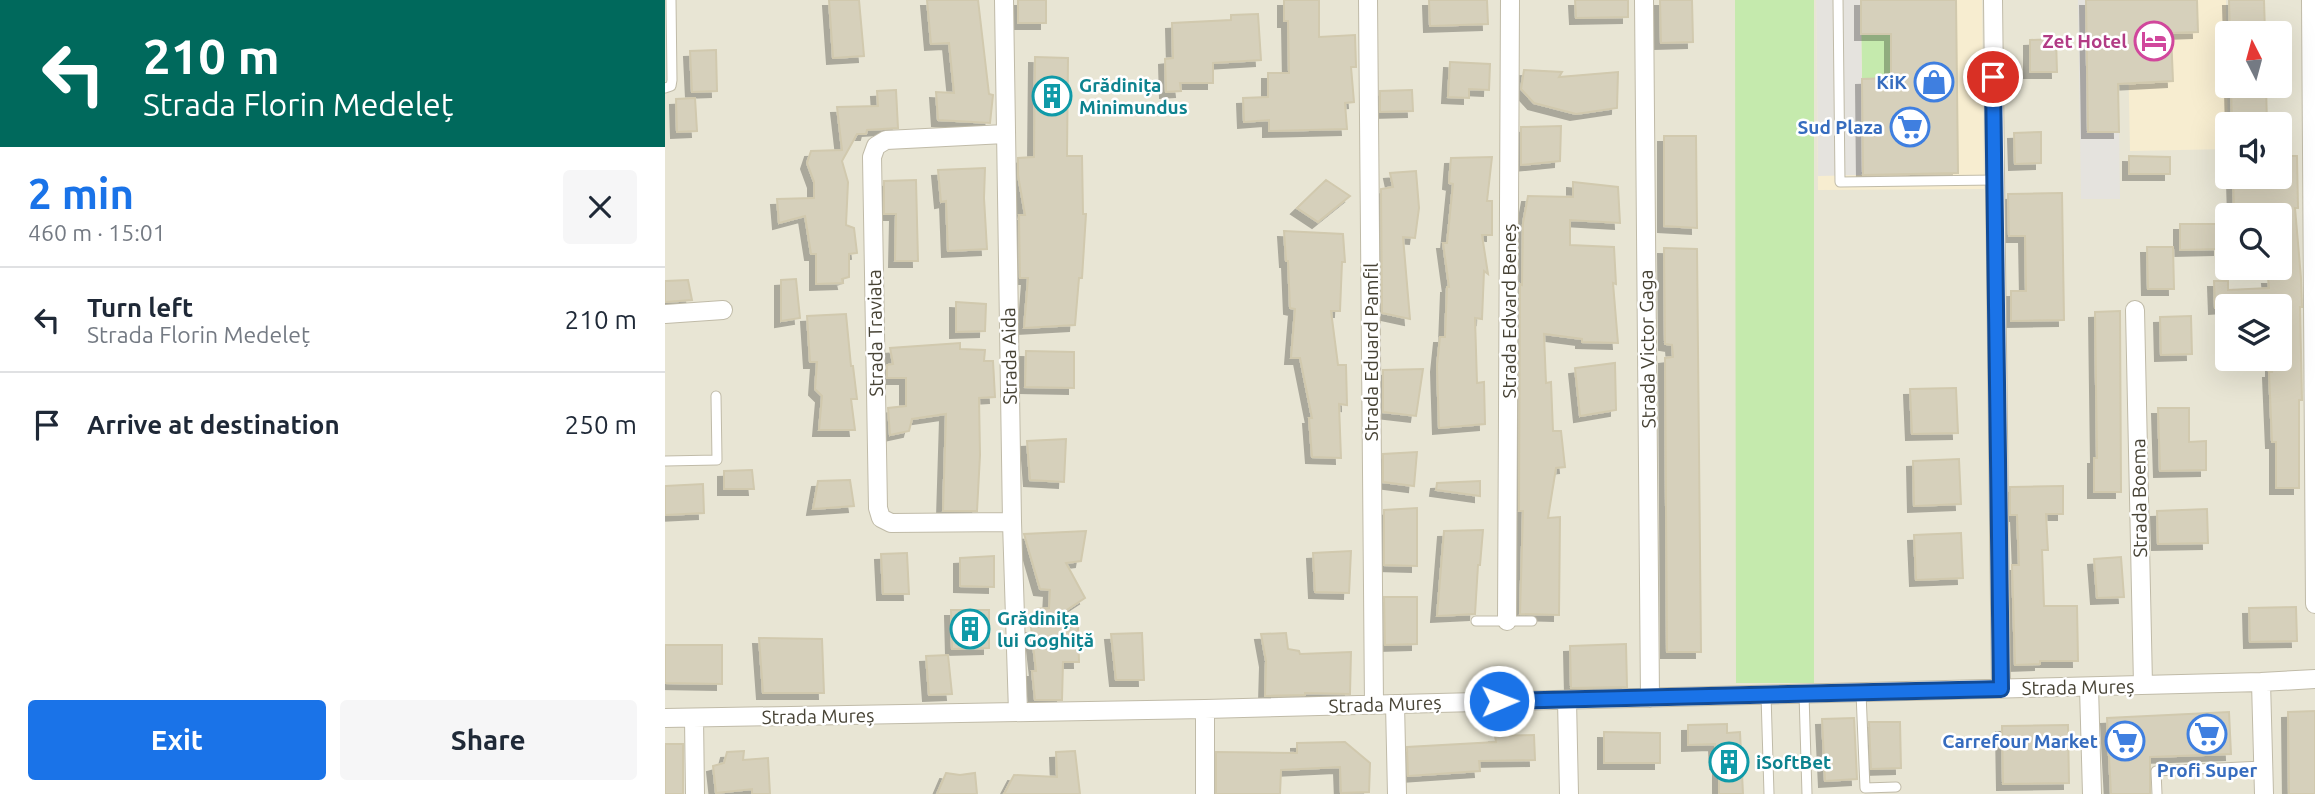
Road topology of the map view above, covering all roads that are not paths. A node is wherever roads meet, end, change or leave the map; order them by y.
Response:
1 (671, 0) edge
2 (1004, 0) edge
3 (1368, 0) edge
4 (1510, 0) edge
5 (1644, 0) edge
6 (1838, 0) edge
7 (1993, 0) edge
8 (2311, 0) edge
9 (665, 89) edge
10 (1005, 134) junction
11 (1995, 180) junction
12 (2313, 235) edge
13 (723, 310) dead end
14 (2135, 310) dead end
15 (665, 314) edge
16 (716, 396) dead end
17 (665, 461) edge
18 (1012, 522) junction
19 (2315, 604) edge
20 (1476, 621) dead end
21 (1507, 621) junction
22 (1532, 621) dead end
23 (2315, 679) edge
24 (2261, 682) junction
25 (2143, 685) junction
26 (2089, 687) junction
27 (2001, 689) junction
28 (1861, 693) junction
29 (1804, 694) junction
30 (1766, 695) junction
31 (1650, 698) junction
32 (1567, 700) junction
33 (1395, 704) junction
34 (1374, 705) junction
35 (1205, 709) junction
36 (1018, 712) junction
37 (665, 718) edge
38 (694, 718) junction
39 (2263, 766) junction
40 (1896, 787) dead end
41 (695, 794) edge
42 (1205, 794) edge
43 (1397, 794) edge
44 (1569, 794) edge
45 (1769, 794) edge
46 (1807, 794) edge
47 (2092, 794) edge
48 (2157, 794) edge
49 (2264, 794) edge

1 - 9 lane
2 - 10 street, Strada Aida
3 - 34 street, Strada Eduard Pamfil
4 - 21 street, Strada Edvard Beneș
5 - 31 street, Strada Victor Gaga
6 - 11 lane
7 - 11 street
8 - 12 street
10 - 18 street, Strada Aida
10 - 18 street, Strada Traviata
11 - 27 street
12 - 19 street
13 - 15 street
14 - 25 street, Strada Boema
16 - 17 lane
18 - 36 street, Strada Aida
20 - 21 lane
21 - 22 lane
23 - 24 street, Strada Mureș
24 - 25 street, Strada Mureș
24 - 39 street
25 - 26 street, Strada Mureș
26 - 27 street, Strada Mureș
26 - 47 street
27 - 28 street, Strada Mureș
28 - 29 street, Strada Mureș
28 - 40 lane
29 - 30 street, Strada Mureș
29 - 46 lane
30 - 31 street, Strada Mureș
30 - 45 lane
31 - 32 street, Strada Mureș
32 - 33 street, Strada Mureș
32 - 44 street
33 - 34 street, Strada Mureș
33 - 43 street
34 - 35 street, Strada Mureș
35 - 36 street, Strada Mureș
35 - 42 street
36 - 38 street, Strada Mureș
37 - 38 street, Strada Mureș
38 - 41 street
39 - 48 lane
39 - 49 street

